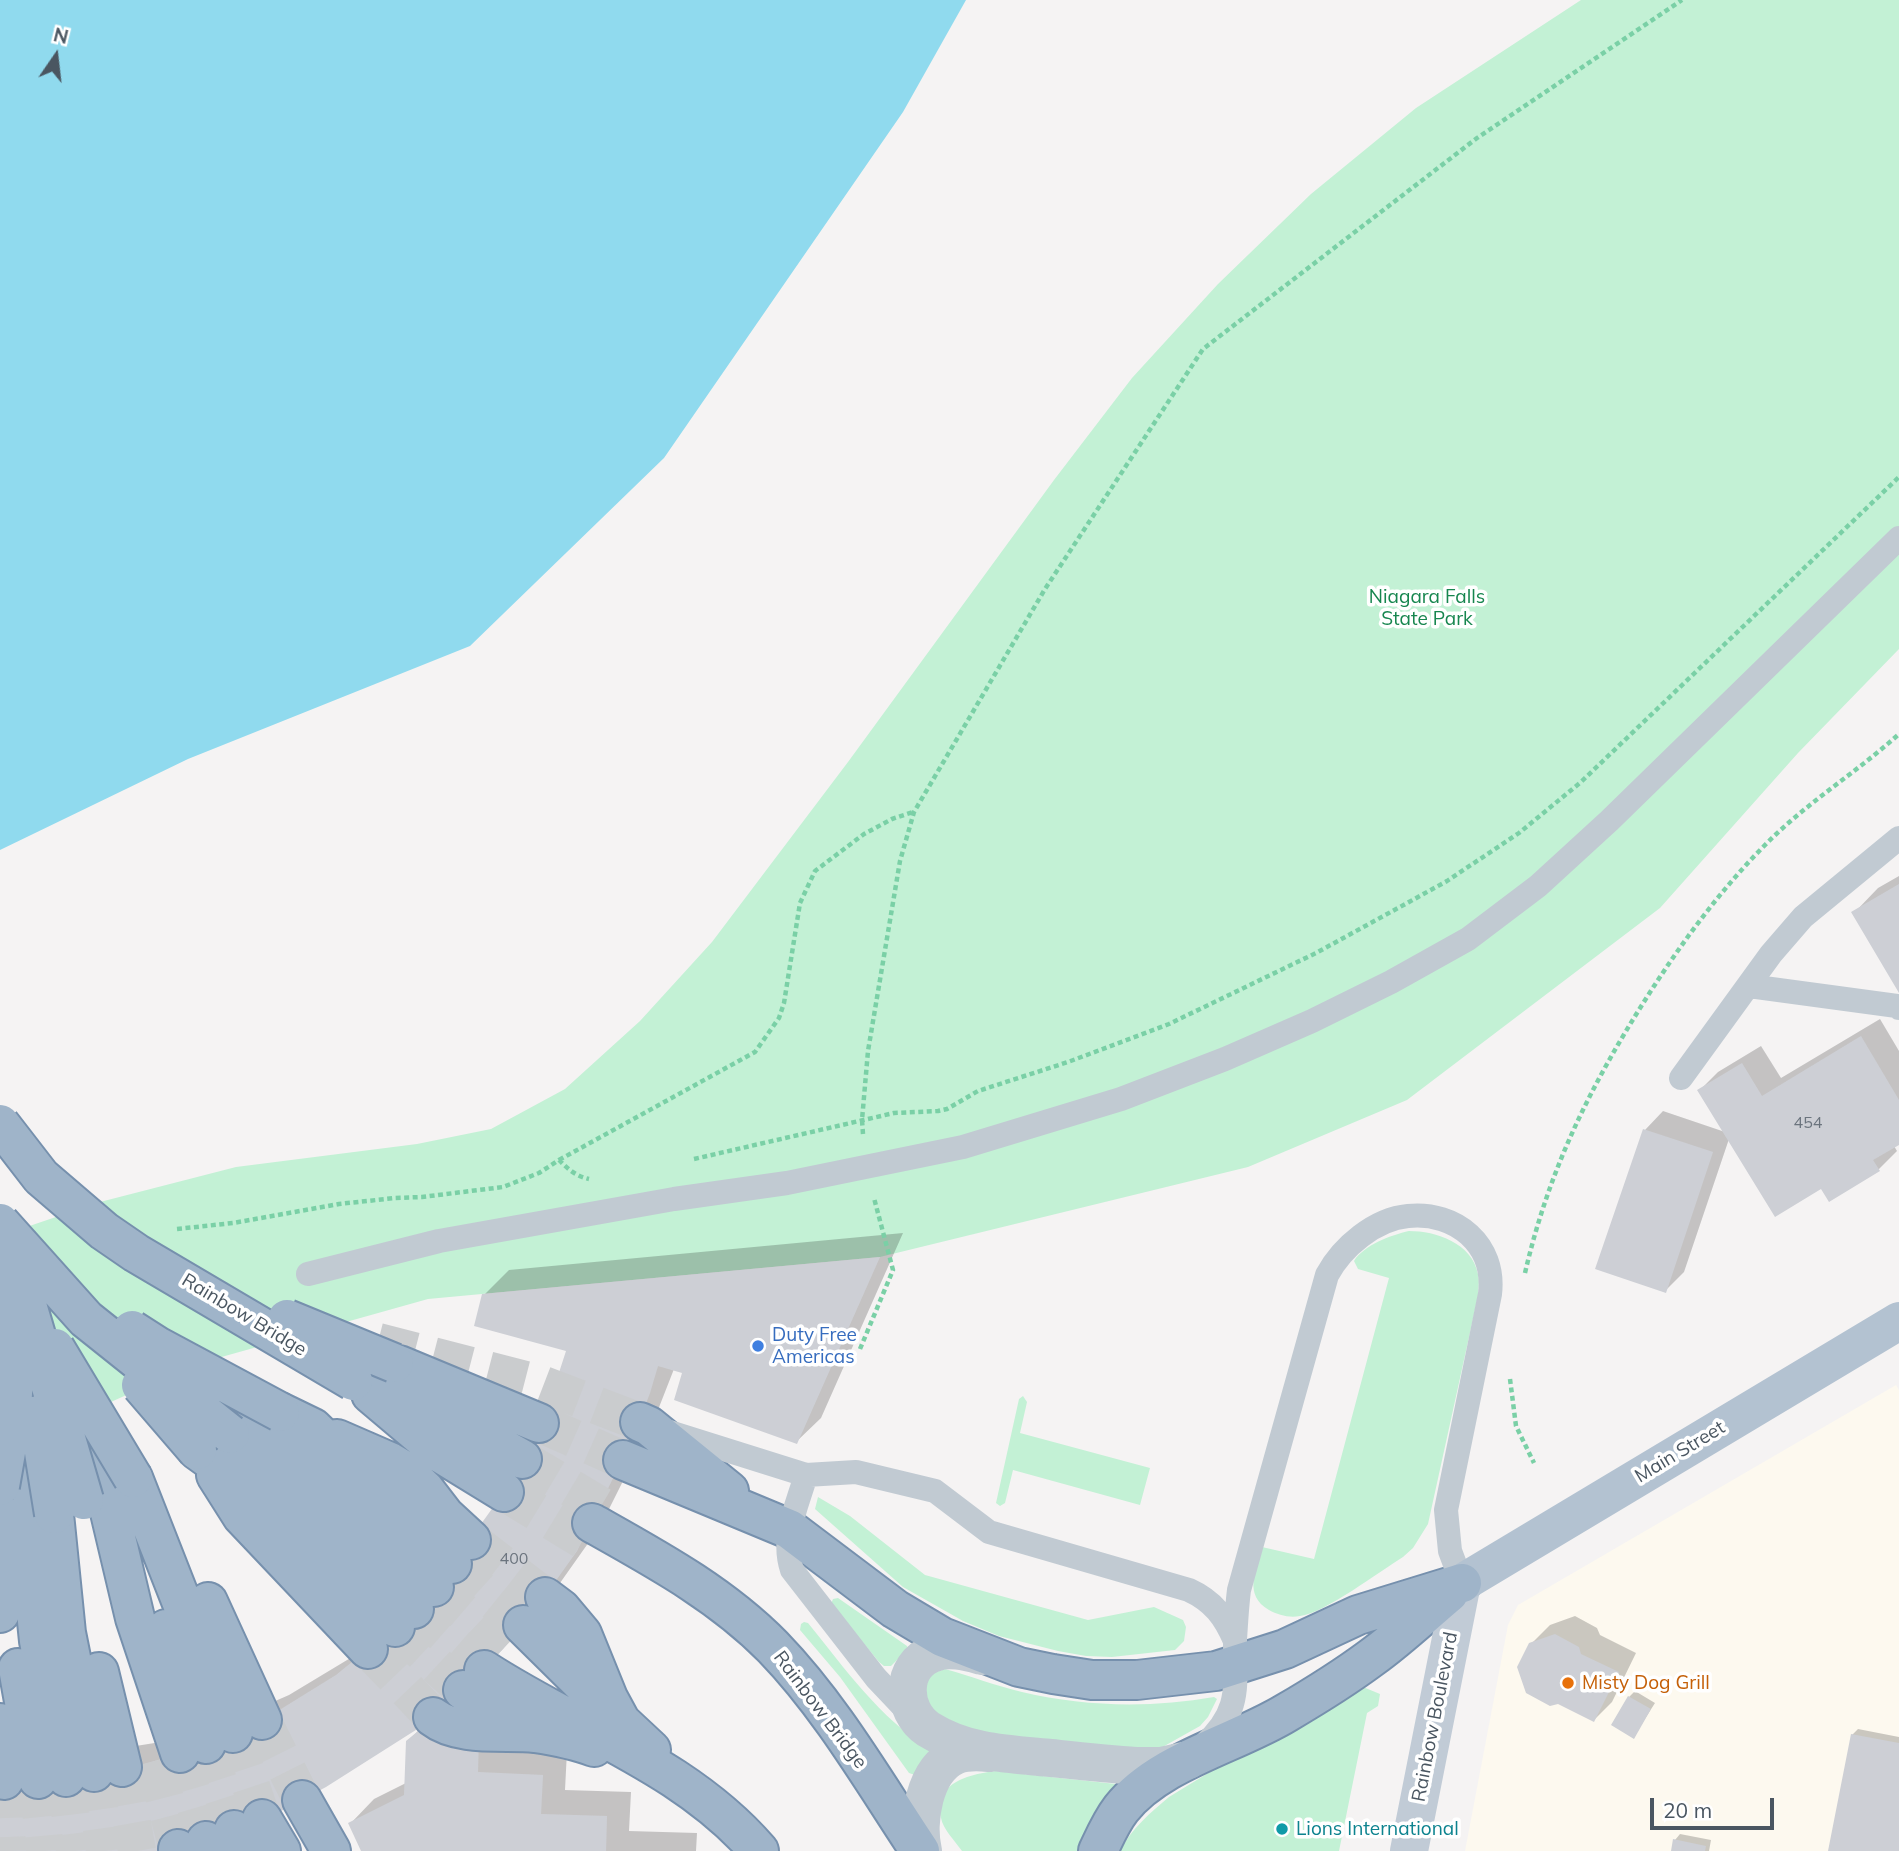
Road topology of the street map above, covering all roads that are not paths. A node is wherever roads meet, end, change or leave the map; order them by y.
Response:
1 (1899, 538) edge
2 (1899, 838) edge
3 (1749, 986) junction
4 (1899, 1008) edge
5 (1681, 1078) dead end
6 (0, 1124) edge
7 (1, 1236) edge
8 (174, 1274) junction
9 (308, 1274) dead end
10 (27, 1290) junction
11 (1899, 1321) edge
12 (36, 1336) junction
13 (0, 1356) edge
14 (383, 1372) junction
15 (25, 1423) junction
16 (248, 1434) junction
17 (616, 1475) junction
18 (806, 1475) junction
19 (0, 1486) edge
20 (74, 1512) junction
21 (776, 1523) junction
22 (1462, 1583) junction
23 (422, 1596) junction
24 (0, 1613) edge
25 (739, 1616) junction
26 (1236, 1653) junction
27 (994, 1659) junction
28 (433, 1717) tunnel mouth
29 (916, 1720) junction
30 (0, 1723) edge
31 (606, 1735) junction
32 (989, 1753) junction
33 (136, 1758) junction
34 (1188, 1760) junction
35 (302, 1800) tunnel mouth
36 (331, 1851) edge
37 (759, 1851) edge
38 (922, 1851) edge
39 (1098, 1851) edge
40 (1409, 1851) edge

1 - 9 lane
2 - 3 lane
3 - 4 lane
3 - 5 lane
6 - 8 highway, Rainbow Bridge, bridge
7 - 10 highway, bridge
8 - 14 highway, bridge
8 - 14 highway, Rainbow Bridge, bridge
10 - 12 highway, bridge
10 - 13 highway, bridge
10 - 15 highway, bridge
10 - 16 highway, bridge
10 - 16 highway, bridge
10 - 20 highway, bridge
11 - 22 main road, Main Street
12 - 15 highway, bridge
12 - 20 highway, bridge
14 - 14 highway
15 - 19 highway, bridge
15 - 20 highway, bridge
15 - 20 highway, bridge
16 - 23 highway
16 - 23 highway
16 - 23 highway
17 - 18 lane
17 - 21 highway
17 - 21 highway
17 - 25 highway, Rainbow Bridge
17 - 25 highway
18 - 21 lane
18 - 26 lane
20 - 24 highway
20 - 33 highway
20 - 33 highway
20 - 33 highway
20 - 33 highway
20 - 33 highway
21 - 27 highway
21 - 29 lane
22 - 26 highway
22 - 26 lane
22 - 34 highway
22 - 40 main road, Rainbow Boulevard
25 - 38 highway, Rainbow Bridge
26 - 27 highway
26 - 34 lane
27 - 29 street
28 - 31 highway
29 - 32 street
30 - 33 highway
31 - 31 highway
31 - 37 highway
32 - 34 street
32 - 38 street
34 - 39 highway
35 - 36 highway

